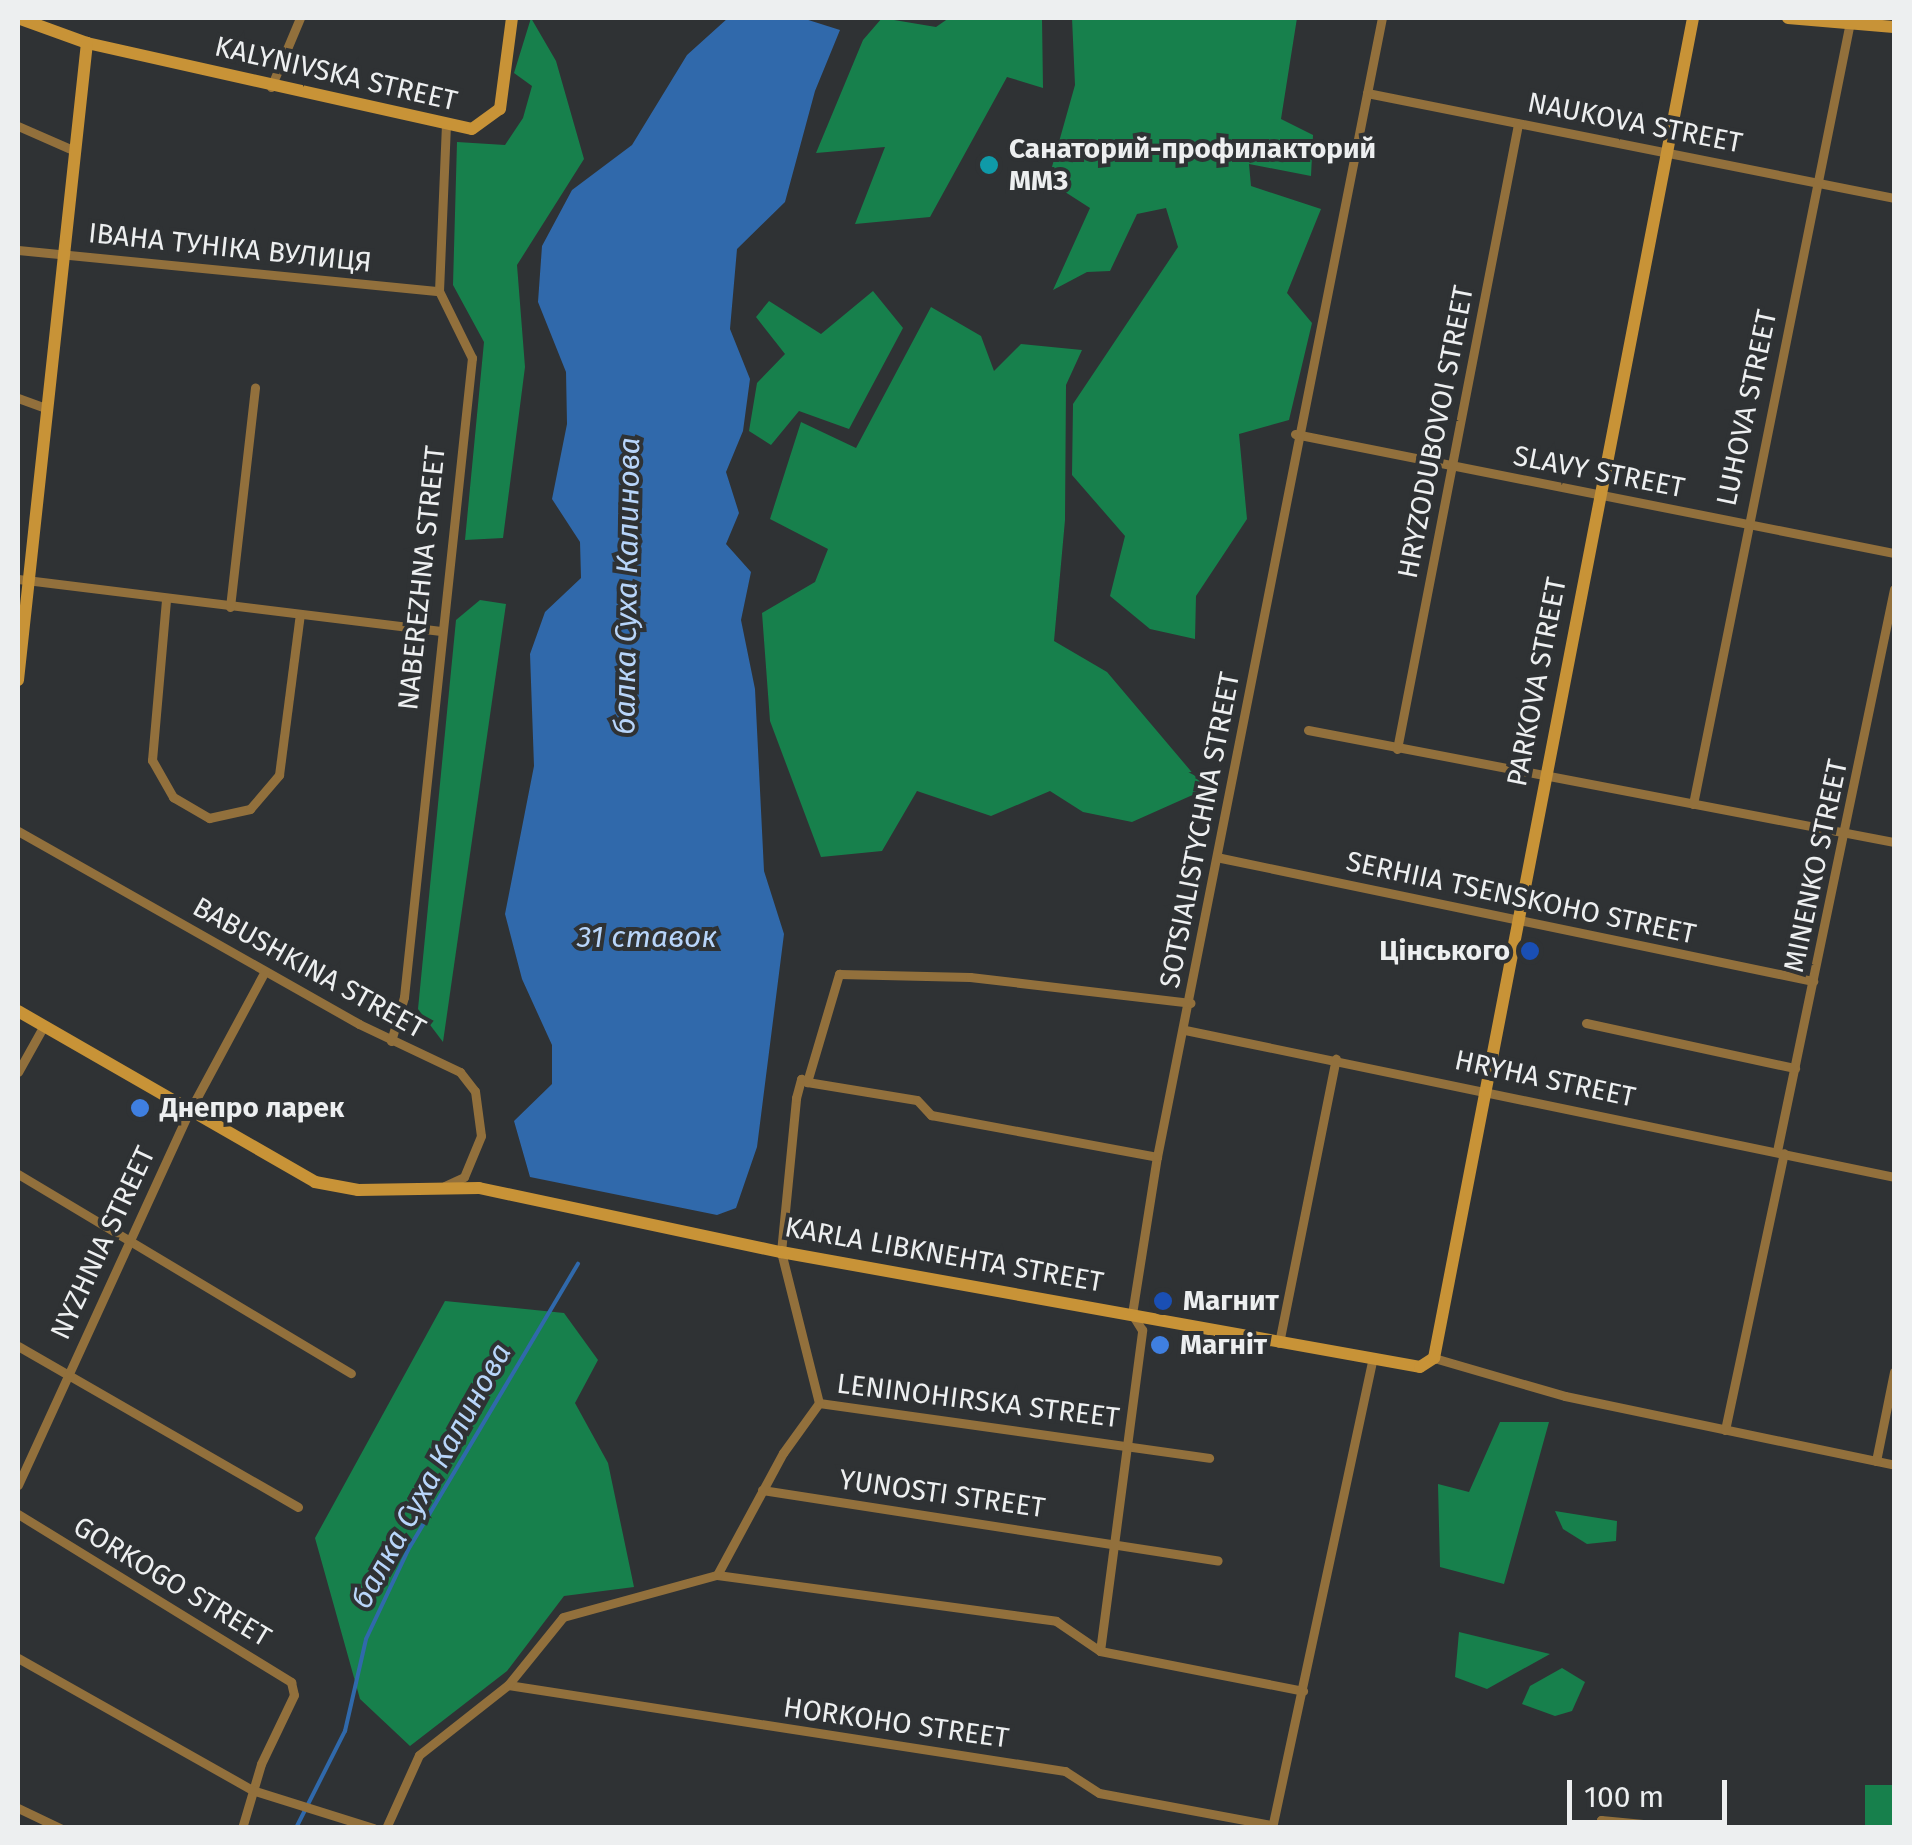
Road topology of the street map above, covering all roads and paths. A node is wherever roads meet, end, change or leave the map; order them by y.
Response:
1 (300, 18) edge
2 (512, 18) edge
3 (1382, 18) edge
4 (1693, 18) edge
5 (1788, 18) edge
6 (25, 19) edge
7 (1848, 20) edge
8 (1894, 27) edge
9 (87, 44) junction
10 (271, 86) junction
11 (1367, 94) junction
12 (1518, 124) junction
13 (18, 126) edge
14 (446, 126) junction
15 (75, 151) junction
16 (1669, 153) junction
17 (1816, 182) junction
18 (1894, 198) edge
19 (18, 250) edge
20 (63, 254) junction
21 (438, 290) junction
22 (256, 387) dead end
23 (18, 398) edge
24 (46, 408) junction
25 (1295, 434) junction
26 (1454, 466) junction
27 (1598, 494) junction
28 (1746, 524) junction
29 (1894, 552) edge
30 (20, 582) edge
31 (1894, 590) edge
32 (166, 600) junction
33 (230, 607) junction
34 (300, 614) junction
35 (441, 631) junction
36 (18, 680) edge
37 (1308, 730) dead end
38 (1397, 749) junction
39 (1544, 777) junction
40 (1694, 804) junction
41 (18, 831) edge
42 (1848, 834) junction
43 (1894, 842) edge
44 (1220, 858) junction
45 (1515, 920) junction
46 (265, 972) junction
47 (1813, 981) junction
48 (1190, 1003) junction
49 (18, 1011) edge
50 (1586, 1024) dead end
51 (43, 1026) junction
52 (1185, 1030) junction
53 (391, 1041) junction
54 (1336, 1059) junction
55 (1795, 1068) junction
56 (18, 1072) edge
57 (807, 1082) junction
58 (1486, 1089) junction
59 (188, 1114) junction
60 (1780, 1152) junction
61 (1158, 1157) junction
62 (18, 1174) edge
63 (1894, 1177) edge
64 (443, 1187) junction
65 (127, 1243) junction
66 (781, 1252) junction
67 (1132, 1314) junction
68 (1279, 1342) junction
69 (18, 1346) edge
70 (1434, 1358) junction
71 (1372, 1360) junction
72 (1894, 1372) edge
73 (351, 1373) dead end
74 (66, 1375) junction
75 (819, 1404) junction
76 (1725, 1430) junction
77 (1131, 1444) junction
78 (1209, 1458) dead end
79 (1876, 1461) junction
80 (1894, 1463) edge
81 (18, 1485) edge
82 (762, 1490) junction
83 (298, 1507) dead end
84 (18, 1514) edge
85 (1116, 1542) junction
86 (1218, 1561) dead end
87 (717, 1575) junction
88 (1100, 1651) junction
89 (18, 1658) edge
90 (508, 1685) junction
91 (1303, 1691) junction
92 (252, 1790) junction
93 (18, 1808) edge
94 (1600, 1824) edge
95 (1272, 1826) edge
96 (60, 1828) edge
97 (242, 1828) edge
98 (372, 1828) edge
99 (386, 1828) edge
100 (1684, 1828) edge

1 - 10 street
2 - 14 street, KALYNIVSKA STREET
3 - 11 street, SOTSIALISTYCHNA STREET
4 - 16 street, PARKOVA STREET
5 - 7 street
6 - 9 street, KALYNIVSKA STREET
7 - 8 street
7 - 17 street, LUHOVA STREET
9 - 10 street, KALYNIVSKA STREET
9 - 15 street
10 - 14 street, KALYNIVSKA STREET
11 - 12 street, NAUKOVA STREET
11 - 25 street, SOTSIALISTYCHNA STREET
12 - 16 street, NAUKOVA STREET
12 - 26 street, HRYZODUBOVOI STREET
13 - 15 street
14 - 21 street, NABEREZHNA STREET
15 - 20 street
16 - 17 street, NAUKOVA STREET
16 - 27 street, PARKOVA STREET
17 - 18 street, NAUKOVA STREET
17 - 28 street, LUHOVA STREET
19 - 20 street, ІВАНА ТУНІКА ВУЛИЦЯ
20 - 21 street, ІВАНА ТУНІКА ВУЛИЦЯ
20 - 24 street
21 - 35 street, NABEREZHNA STREET
22 - 33 street
23 - 24 street
24 - 30 street
25 - 26 street, SLAVY STREET
25 - 44 street, SOTSIALISTYCHNA STREET
26 - 27 street, SLAVY STREET
26 - 38 street, HRYZODUBOVOI STREET
27 - 28 street, SLAVY STREET
27 - 39 street, PARKOVA STREET
28 - 29 street, SLAVY STREET
28 - 40 street, LUHOVA STREET
30 - 32 street
30 - 36 street
31 - 42 street, MINENKO STREET
32 - 33 street
32 - 34 street
33 - 34 street
34 - 35 street
35 - 53 street, NABEREZHNA STREET
37 - 38 street
38 - 39 street
39 - 40 street
39 - 45 street, PARKOVA STREET
40 - 42 street
41 - 46 street, BABUSHKINA STREET
42 - 43 street
42 - 47 street, MINENKO STREET
44 - 45 street, SERHIIA TSENSKOHO STREET
44 - 48 street, SOTSIALISTYCHNA STREET
45 - 47 street, SERHIIA TSENSKOHO STREET
45 - 58 street, PARKOVA STREET
46 - 53 street, BABUSHKINA STREET
46 - 59 street, NYZHNIA STREET
47 - 55 street, MINENKO STREET
48 - 52 street, SOTSIALISTYCHNA STREET
48 - 57 street
49 - 51 street, KARLA LIBKNEHTA STREET
50 - 55 street
51 - 56 street
51 - 59 street, KARLA LIBKNEHTA STREET
52 - 54 street, HRYHA STREET
52 - 61 street, SOTSIALISTYCHNA STREET
53 - 64 street, BABUSHKINA STREET
54 - 58 street, HRYHA STREET
54 - 68 street
55 - 60 street, MINENKO STREET
57 - 61 street
57 - 66 street
58 - 60 street, HRYHA STREET
58 - 70 street, PARKOVA STREET
59 - 64 street, KARLA LIBKNEHTA STREET
59 - 65 street, NYZHNIA STREET
60 - 63 street, HRYHA STREET
60 - 76 street, MINENKO STREET
61 - 67 street, SOTSIALISTYCHNA STREET
62 - 65 street
64 - 66 street, KARLA LIBKNEHTA STREET
65 - 73 street
65 - 74 street, NYZHNIA STREET
66 - 67 street, KARLA LIBKNEHTA STREET
66 - 75 street
67 - 68 street, KARLA LIBKNEHTA STREET
67 - 77 street, SOTSIALISTYCHNA STREET
68 - 71 street, KARLA LIBKNEHTA STREET
69 - 74 street
70 - 71 street, KARLA LIBKNEHTA STREET
70 - 76 street, KARLA LIBKNEHTA STREET
71 - 91 street
72 - 79 street
74 - 81 street, NYZHNIA STREET
74 - 83 street
75 - 77 street, LENINOHIRSKA STREET
75 - 82 street
76 - 79 street, KARLA LIBKNEHTA STREET
77 - 78 street, LENINOHIRSKA STREET
77 - 85 street, SOTSIALISTYCHNA STREET
79 - 80 street, KARLA LIBKNEHTA STREET
82 - 85 street, YUNOSTI STREET
82 - 87 street
84 - 92 street, GORKOGO STREET
85 - 86 street, YUNOSTI STREET
85 - 88 street, SOTSIALISTYCHNA STREET
87 - 88 street
87 - 90 street
88 - 91 street
89 - 92 street
90 - 95 street, HORKOHO STREET
90 - 99 street
91 - 95 street
92 - 97 street
92 - 98 street
93 - 96 street
94 - 100 street

